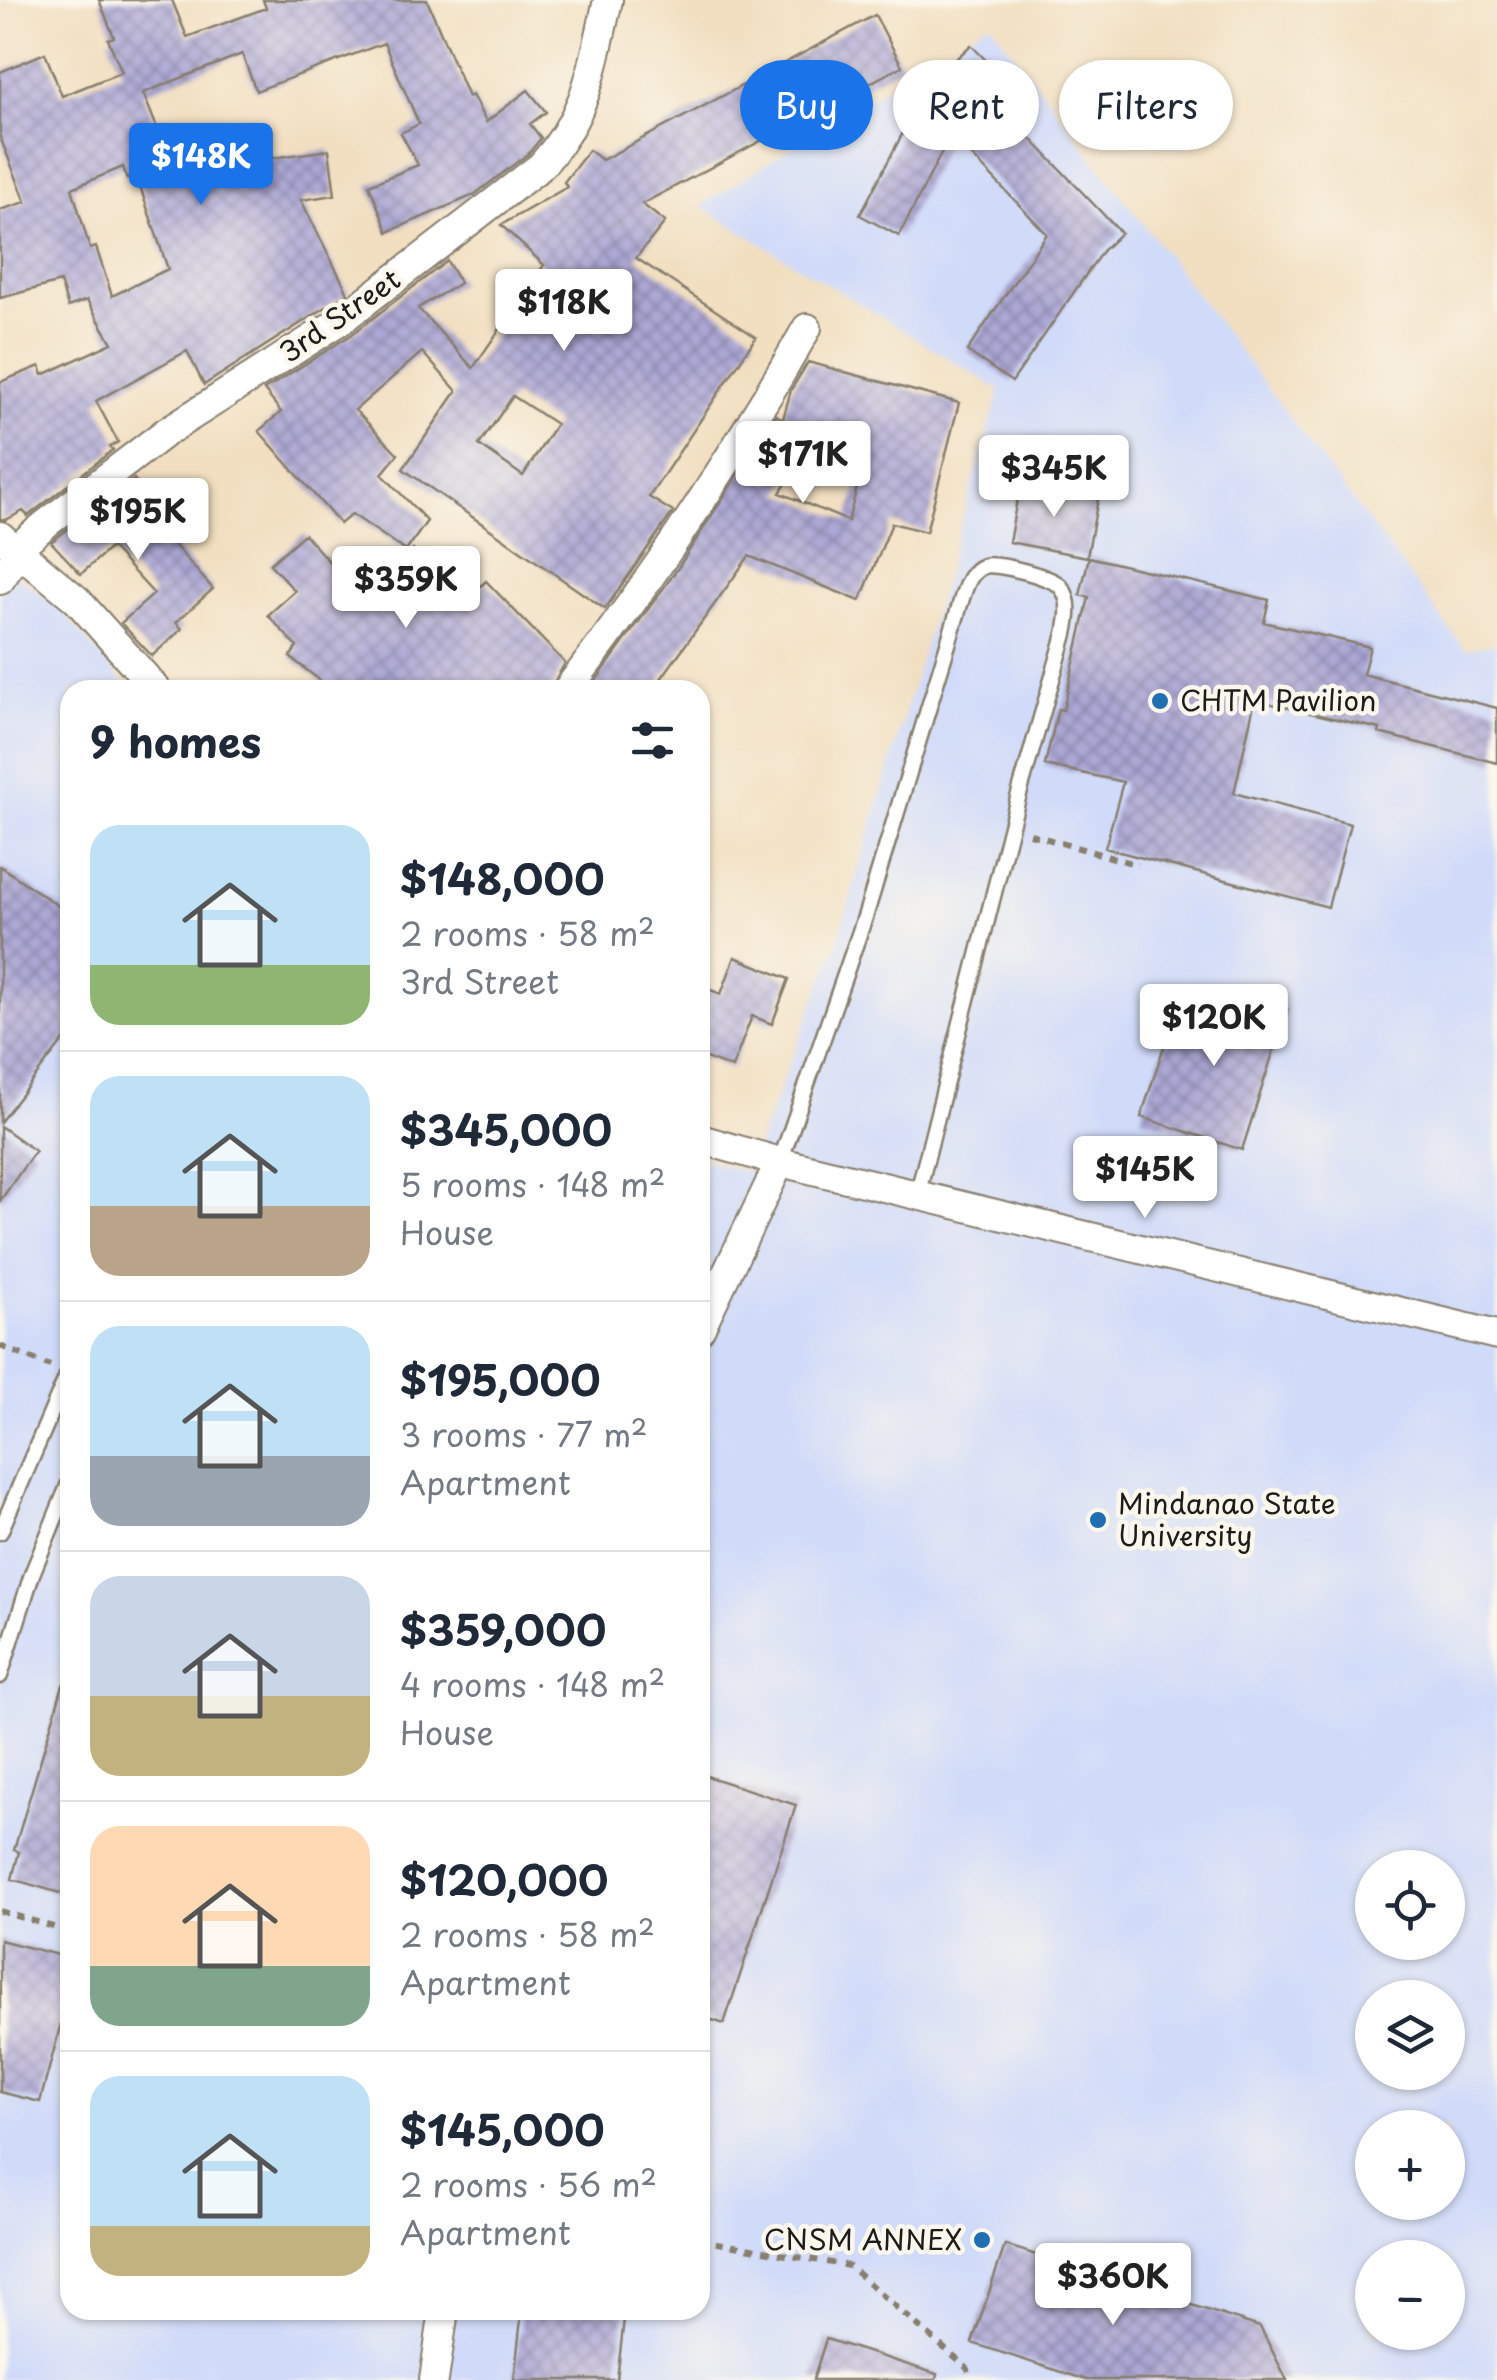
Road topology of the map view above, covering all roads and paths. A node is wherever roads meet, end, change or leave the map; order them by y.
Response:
1 (608, 0) edge
2 (808, 328) dead end
3 (10, 543) edge
4 (0, 580) edge
5 (148, 680) edge
6 (575, 680) edge
7 (1010, 828) junction
8 (1138, 864) dead end
9 (710, 1142) edge
10 (780, 1162) junction
11 (917, 1196) junction
12 (710, 1308) edge
13 (1497, 1335) edge
14 (0, 1346) edge
15 (60, 1368) edge
16 (60, 1392) edge
17 (60, 1505) edge
18 (0, 1532) edge
19 (0, 1676) edge
20 (0, 1911) edge
21 (60, 1929) edge
22 (710, 2242) edge
23 (443, 2320) edge
24 (434, 2380) edge
25 (969, 2380) edge

1 - 3 street, 3rd Street
2 - 6 street
3 - 4 street, 3rd Street
3 - 5 street
7 - 8 path
7 - 10 lane
7 - 11 lane
9 - 10 street
10 - 11 street
10 - 12 street
11 - 13 street
14 - 15 path
16 - 18 lane
17 - 19 lane
20 - 21 path
22 - 25 path
23 - 24 street

